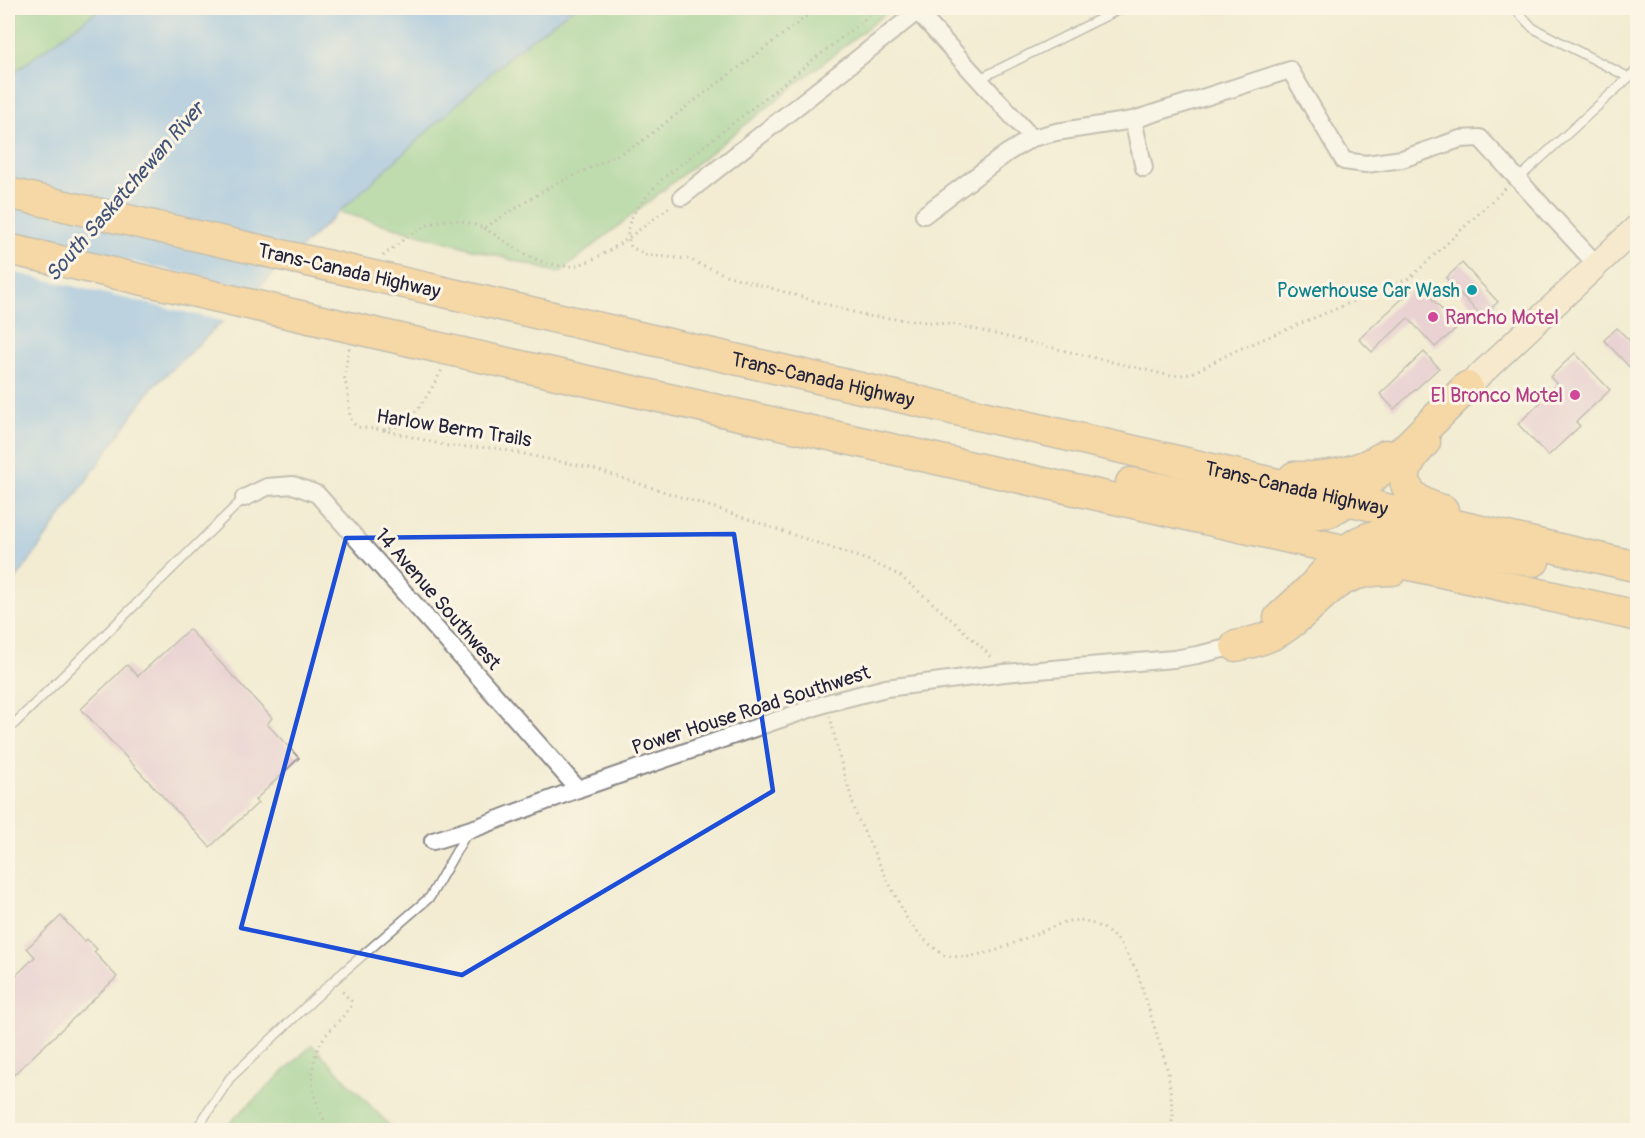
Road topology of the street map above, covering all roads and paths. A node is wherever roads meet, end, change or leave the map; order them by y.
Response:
1 (817, 8) edge
2 (879, 8) edge
3 (1122, 8) edge
4 (1514, 8) edge
5 (920, 9) edge
6 (1638, 69) edge
7 (1628, 77) junction
8 (979, 79) junction
9 (1133, 120) junction
10 (1032, 138) junction
11 (1144, 168) dead end
12 (1518, 179) junction
13 (8, 193) edge
14 (682, 197) joint
15 (924, 215) dead end
16 (1638, 226) edge
17 (484, 228) junction
18 (628, 237) junction
19 (8, 249) edge
20 (378, 262) dead end
21 (1596, 264) junction
22 (349, 348) dead end
23 (435, 357) junction
24 (1467, 387) junction
25 (383, 430) junction
26 (941, 459) junction
27 (1231, 473) junction
28 (244, 498) joint
29 (1349, 500) junction
30 (1270, 534) junction
31 (1346, 551) junction
32 (1435, 571) junction
33 (1636, 571) edge
34 (1638, 616) edge
35 (1279, 618) junction
36 (1236, 646) junction
37 (1004, 673) junction
38 (827, 703) junction
39 (8, 730) edge
40 (579, 789) junction
41 (478, 827) junction
42 (433, 841) dead end
43 (333, 981) junction
44 (196, 1131) edge
45 (330, 1131) edge
46 (1171, 1131) edge

1 - 17 path
2 - 18 path
3 - 8 lane
4 - 7 lane
5 - 8 street
5 - 14 street
6 - 7 lane
7 - 12 lane
8 - 10 street
9 - 10 street
9 - 11 street
9 - 12 street
10 - 15 street
12 - 18 path
12 - 21 street
13 - 27 highway, Trans-Canada Highway, bridge
14 - 18 path
16 - 21 street
17 - 18 path
17 - 20 path
19 - 23 highway, bridge
21 - 24 street
22 - 25 path, Harlow Berm Trails
23 - 25 path
23 - 26 highway
24 - 27 highway
24 - 29 highway
24 - 33 highway
25 - 37 path, Harlow Berm Trails
26 - 29 highway
26 - 30 highway
27 - 29 highway, Trans-Canada Highway
28 - 39 lane
28 - 40 street, 14 Avenue Southwest
29 - 33 highway, Trans-Canada Highway
30 - 31 highway
30 - 35 highway
31 - 32 highway
31 - 33 highway
31 - 35 highway
32 - 34 highway
32 - 36 highway
35 - 36 highway
36 - 37 street, Power House Road Southwest
37 - 38 street, Power House Road Southwest
38 - 40 street, Power House Road Southwest
38 - 46 path
40 - 41 street, Power House Road Southwest
41 - 42 street, Power House Road Southwest
41 - 43 lane
43 - 44 lane
43 - 45 path

